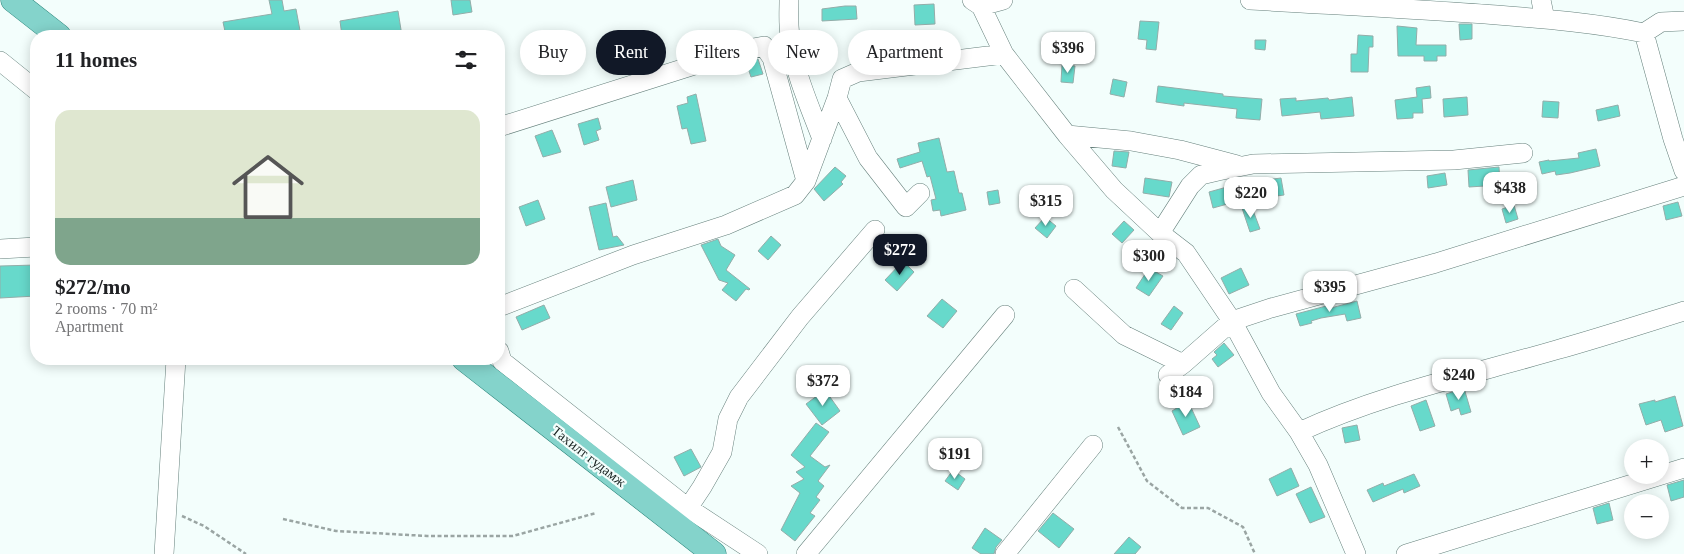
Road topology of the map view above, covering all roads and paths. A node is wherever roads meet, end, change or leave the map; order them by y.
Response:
1 (13, 0) edge
2 (789, 0) edge
3 (1003, 0) edge
4 (1252, 0) edge
5 (1541, 0) edge
6 (977, 3) edge
7 (1545, 19) junction
8 (1684, 21) edge
9 (51, 30) edge
10 (1644, 33) junction
11 (1004, 54) junction
12 (0, 61) edge
13 (30, 85) edge
14 (837, 98) junction
15 (505, 126) edge
16 (1067, 135) junction
17 (822, 139) junction
18 (1523, 153) dead end
19 (1242, 166) junction
20 (1684, 171) edge
21 (806, 182) junction
22 (1684, 186) edge
23 (920, 193) dead end
24 (875, 230) dead end
25 (1160, 233) junction
26 (30, 247) edge
27 (0, 249) edge
28 (1074, 289) dead end
29 (505, 306) edge
30 (1684, 311) edge
31 (1005, 315) dead end
32 (1232, 321) junction
33 (505, 363) edge
34 (176, 365) edge
35 (472, 365) edge
36 (1118, 427) dead end
37 (1299, 432) junction
38 (1094, 445) dead end
39 (1684, 468) edge
40 (167, 509) junction
41 (596, 513) dead end
42 (682, 516) junction
43 (283, 518) dead end
44 (164, 554) edge
45 (246, 554) edge
46 (714, 554) edge
47 (758, 554) edge
48 (806, 554) edge
49 (1005, 554) edge
50 (1255, 554) edge
51 (1356, 554) edge
52 (1406, 554) edge

1 - 9 main road
2 - 17 street
3 - 6 street
4 - 7 street
5 - 7 street
6 - 11 street
7 - 10 street
8 - 10 street
10 - 20 street
11 - 14 street
11 - 16 street
12 - 13 street
14 - 17 street
14 - 23 street
15 - 21 street
16 - 19 street
16 - 25 street
17 - 21 street
18 - 19 street
19 - 25 street
21 - 29 street
22 - 32 street
24 - 42 street
25 - 32 street
26 - 27 street
28 - 32 street
30 - 37 street
31 - 48 street
32 - 37 street
33 - 42 street
34 - 40 street
35 - 42 main road, Тахилт гудамж
36 - 50 path
37 - 51 street
38 - 49 street
39 - 52 street
40 - 44 street
40 - 45 path
41 - 43 path
42 - 46 main road, Тахилт гудамж
42 - 47 street

